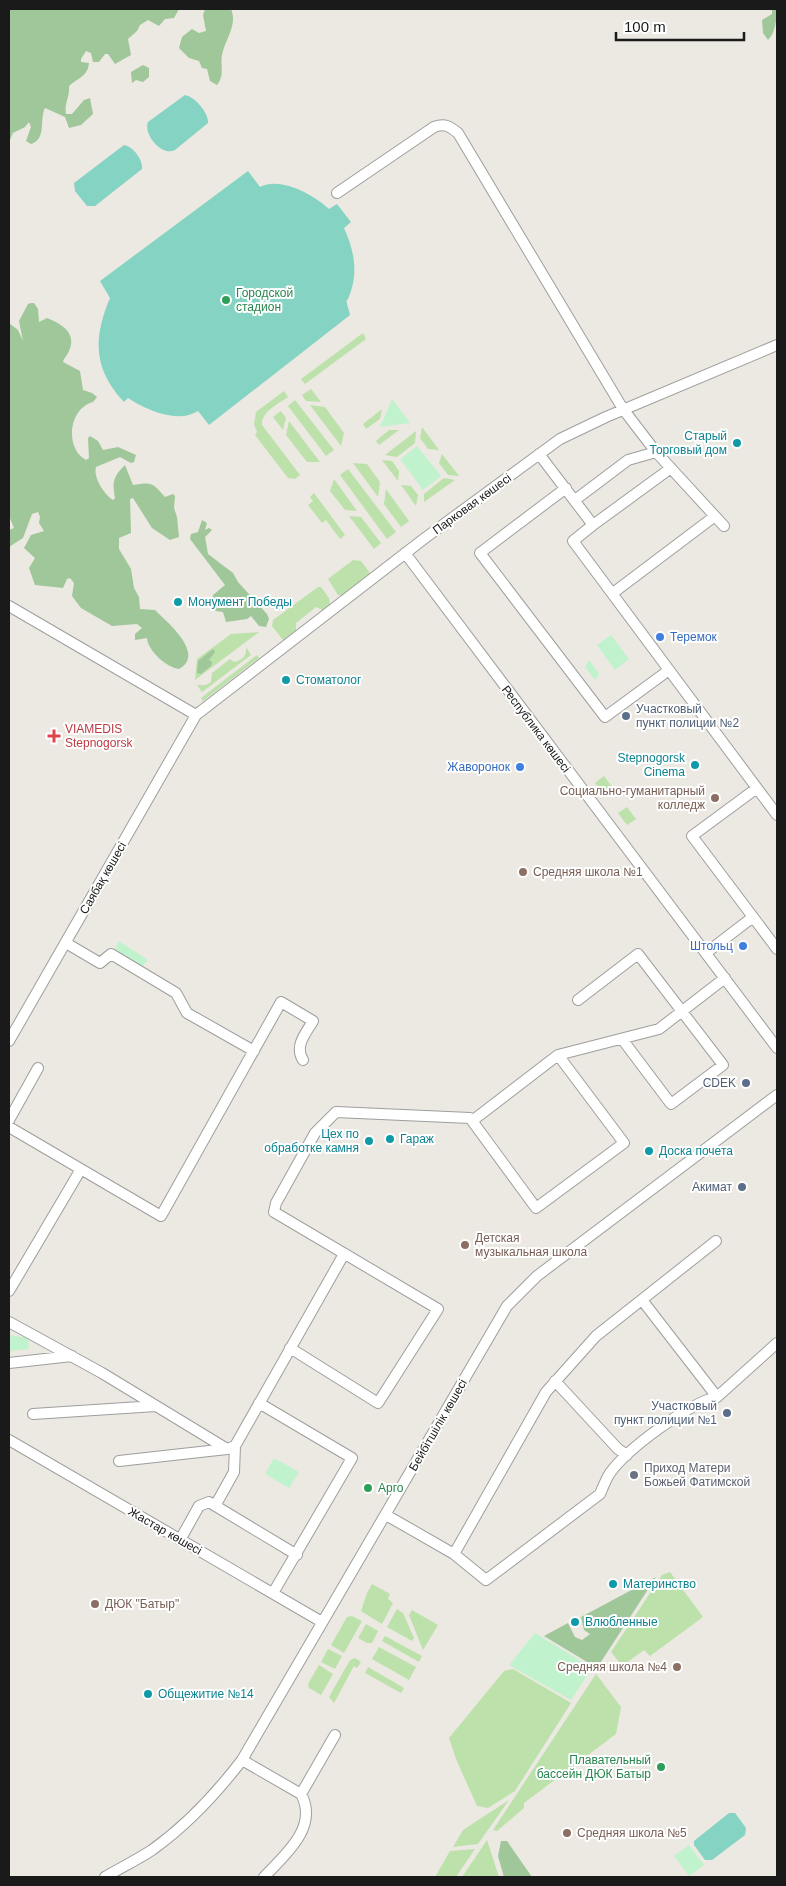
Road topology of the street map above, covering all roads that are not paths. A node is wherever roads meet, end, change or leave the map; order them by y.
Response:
1 (338, 193) dead end
2 (777, 345) edge
3 (624, 409) junction
4 (656, 452) junction
5 (539, 454) junction
6 (671, 468) junction
7 (566, 488) junction
8 (575, 500) junction
9 (714, 516) junction
10 (593, 525) junction
11 (724, 526) dead end
12 (406, 553) junction
13 (613, 593) junction
14 (9, 606) edge
15 (669, 670) junction
16 (196, 714) junction
17 (757, 788) junction
18 (777, 815) edge
19 (753, 917) junction
20 (66, 943) junction
21 (777, 949) edge
22 (706, 953) junction
23 (725, 978) junction
24 (578, 1000) dead end
25 (682, 1011) junction
26 (622, 1039) junction
27 (9, 1041) edge
28 (777, 1048) edge
29 (254, 1051) junction
30 (558, 1055) junction
31 (303, 1060) dead end
32 (38, 1068) dead end
33 (777, 1095) edge
34 (9, 1120) edge
35 (472, 1121) junction
36 (9, 1127) edge
37 (81, 1169) junction
38 (716, 1241) dead end
39 (344, 1254) junction
40 (9, 1291) edge
41 (642, 1300) junction
42 (9, 1322) edge
43 (777, 1343) edge
44 (290, 1348) junction
45 (72, 1356) junction
46 (9, 1363) edge
47 (555, 1381) junction
48 (717, 1397) junction
49 (259, 1403) junction
50 (156, 1406) junction
51 (33, 1414) dead end
52 (9, 1440) edge
53 (231, 1447) junction
54 (627, 1455) junction
55 (119, 1461) dead end
56 (215, 1506) junction
57 (386, 1515) junction
58 (180, 1540) junction
59 (454, 1554) junction
60 (297, 1555) junction
61 (273, 1593) junction
62 (322, 1622) junction
63 (335, 1735) dead end
64 (242, 1760) junction
65 (300, 1794) junction
66 (104, 1877) edge
67 (264, 1877) edge

1 - 3 street
2 - 3 street, Парковая көшесі
3 - 4 street
3 - 5 street, Парковая көшесі
4 - 6 street
4 - 8 street
5 - 7 street
5 - 12 street, Парковая көшесі
6 - 9 street
6 - 10 street
7 - 8 street
7 - 15 street
8 - 10 street
9 - 11 street
9 - 13 street
10 - 13 street
12 - 16 street, Парковая көшесі
12 - 22 street, Республика көшесі
13 - 15 street
14 - 16 street
15 - 17 street
16 - 20 street, Саябақ көшесі
17 - 18 street
17 - 19 street
19 - 21 street
19 - 22 street
20 - 27 street, Саябақ көшесі
20 - 29 street
22 - 23 street, Республика көшесі
23 - 25 street
23 - 28 street, Республика көшесі
24 - 25 street
25 - 26 street
25 - 26 street
26 - 30 street
29 - 31 street
29 - 37 street
30 - 35 street
30 - 35 street
32 - 34 street
33 - 57 street, Бейбітшілік көшесі
35 - 39 street
36 - 37 street
37 - 40 street
38 - 41 street
39 - 44 street
39 - 44 street
41 - 47 street
41 - 48 street
42 - 45 street
43 - 48 street
44 - 49 street
45 - 46 street
45 - 50 street
47 - 54 street
47 - 59 street
48 - 54 street
49 - 53 street
49 - 60 street
50 - 51 street
50 - 53 street
52 - 58 street, Жастар көшесі
53 - 55 street
53 - 56 street
54 - 59 street
56 - 58 street
56 - 60 street
57 - 59 street
57 - 62 street, Бейбітшілік көшесі
58 - 61 street, Жастар көшесі
60 - 61 street
61 - 62 street, Жастар көшесі
62 - 64 street, Бейбітшілік көшесі
63 - 65 street
64 - 65 street
64 - 66 street, Бейбітшілік көшесі
65 - 67 street

